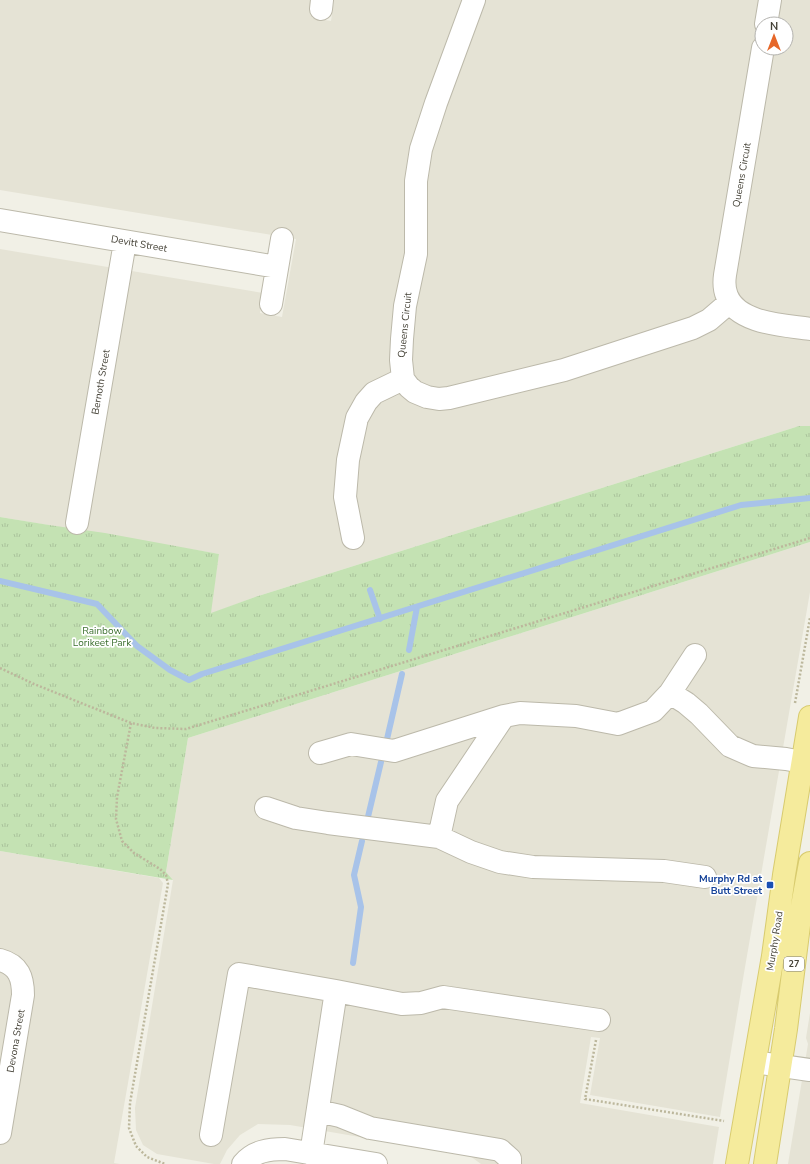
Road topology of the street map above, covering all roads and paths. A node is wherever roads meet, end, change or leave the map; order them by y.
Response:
1 (474, 0) edge
2 (770, 0) edge
3 (767, 16) edge
4 (762, 56) edge
5 (0, 220) edge
6 (282, 239) dead end
7 (125, 242) junction
8 (277, 267) junction
9 (730, 302) junction
10 (271, 304) dead end
11 (810, 328) edge
12 (403, 379) junction
13 (77, 523) dead end
14 (353, 538) dead end
15 (810, 538) edge
16 (696, 655) dead end
17 (0, 668) edge
18 (670, 693) junction
19 (504, 716) junction
20 (810, 717) edge
21 (131, 723) junction
22 (320, 753) dead end
23 (802, 762) junction
24 (266, 808) dead end
25 (439, 837) junction
26 (810, 863) edge
27 (705, 877) dead end
28 (0, 960) edge
29 (336, 991) junction
30 (599, 1020) joint
31 (755, 1062) junction
32 (781, 1066) junction
33 (810, 1070) edge
34 (318, 1111) junction
35 (726, 1122) dead end
36 (0, 1133) edge
37 (211, 1135) dead end
38 (311, 1154) junction
39 (246, 1161) edge
40 (165, 1164) edge
41 (376, 1164) edge
42 (510, 1164) edge
43 (737, 1164) edge
44 (765, 1164) edge

1 - 12 street, Queens Circuit
2 - 3 street
4 - 9 street, Queens Circuit
5 - 7 street, Devitt Street
6 - 8 street
7 - 8 street, Devitt Street
7 - 13 street, Bernoth Street
8 - 10 street
9 - 11 street
9 - 12 street
12 - 14 street
15 - 21 path
16 - 18 street
17 - 21 path
18 - 19 street
18 - 23 street
19 - 22 street
19 - 25 street
20 - 23 main road, Murphy Road / 27
21 - 40 path
23 - 31 main road, Murphy Road / 27
24 - 25 street
25 - 27 street
26 - 32 main road, 27
28 - 36 street, Devona Street
29 - 30 street
29 - 34 street
29 - 37 street
30 - 35 path
31 - 32 street
31 - 43 main road, Murphy Road / 27
32 - 33 street
32 - 44 main road, 27
34 - 38 street
34 - 42 street
38 - 39 street
38 - 41 street

